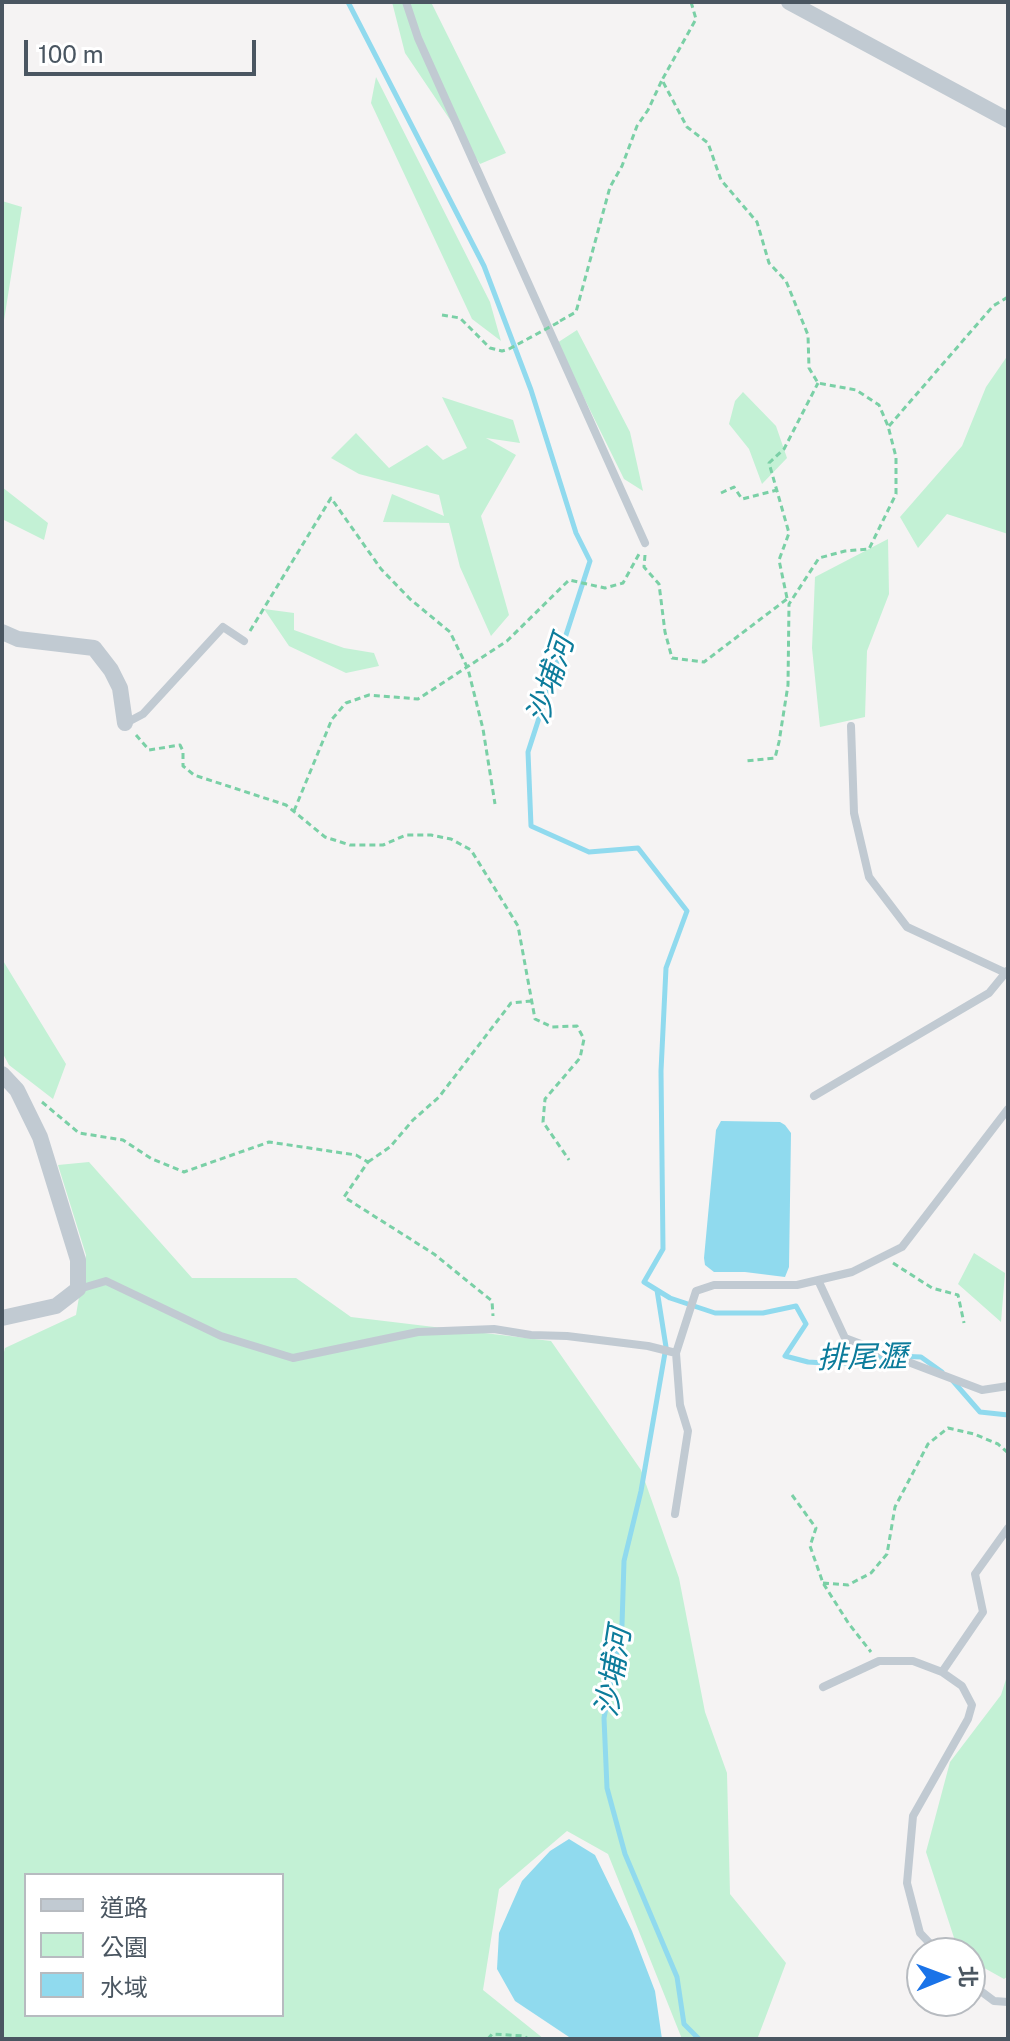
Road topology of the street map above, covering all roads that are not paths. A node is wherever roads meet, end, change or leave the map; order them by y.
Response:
1 (406, 2) edge
2 (789, 2) edge
3 (1008, 120) edge
4 (645, 543) road end
5 (2, 632) edge
6 (244, 641) road end
7 (125, 723) joint
8 (851, 726) dead end
9 (1007, 971) edge
10 (2, 1074) edge
11 (814, 1096) dead end
12 (1008, 1109) edge
13 (818, 1280) junction
14 (78, 1289) junction
15 (2, 1318) edge
16 (676, 1353) junction
17 (1008, 1386) edge
18 (675, 1514) dead end
19 (1008, 1528) edge
20 (942, 1672) junction
21 (823, 1687) dead end
22 (924, 1937) edge
23 (986, 1995) edge
24 (1008, 2002) edge

1 - 4 lane
2 - 3 street
5 - 7 street
6 - 7 lane
8 - 9 lane
9 - 11 lane
10 - 14 street
12 - 13 lane
13 - 16 lane
13 - 17 lane
14 - 15 street
14 - 16 lane
16 - 18 lane
19 - 20 lane
20 - 21 lane
20 - 22 lane
23 - 24 lane

